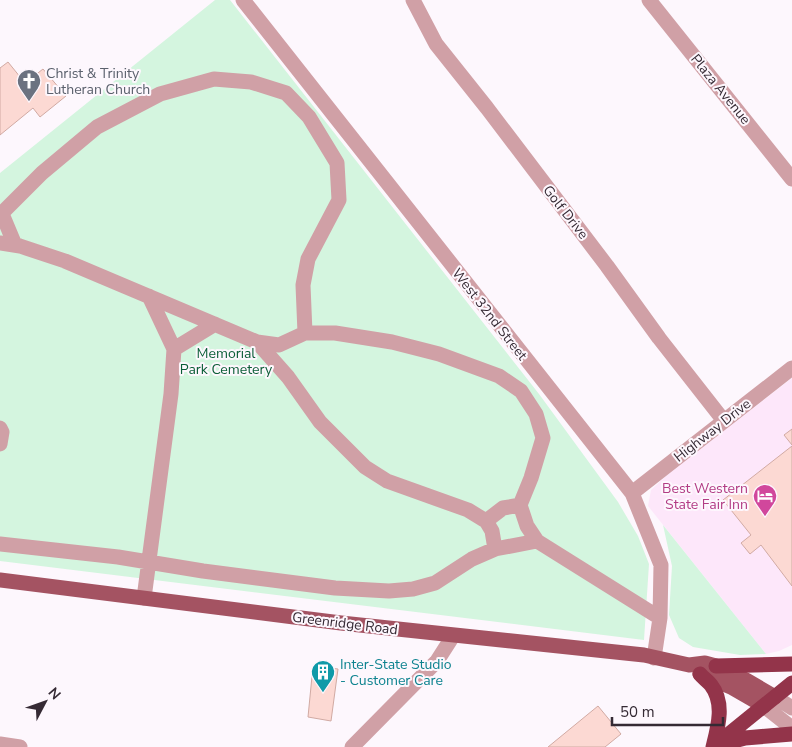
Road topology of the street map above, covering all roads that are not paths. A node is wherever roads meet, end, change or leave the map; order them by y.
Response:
1 (243, 0) edge
2 (413, 0) edge
3 (649, 0) edge
4 (792, 179) edge
5 (1, 214) edge
6 (8, 244) edge
7 (149, 296) junction
8 (215, 324) junction
9 (305, 333) junction
10 (257, 342) junction
11 (174, 349) junction
12 (792, 368) edge
13 (724, 421) junction
14 (0, 428) edge
15 (0, 444) edge
16 (632, 493) junction
17 (520, 505) junction
18 (486, 521) junction
19 (537, 541) junction
20 (0, 544) edge
21 (495, 549) junction
22 (148, 562) junction
23 (0, 580) edge
24 (144, 598) junction
25 (660, 618) junction
26 (453, 636) junction
27 (654, 658) junction
28 (792, 664) edge
29 (716, 666) junction
30 (695, 670) junction
31 (792, 683) edge
32 (770, 701) junction
33 (792, 708) edge
34 (792, 728) edge
35 (792, 734) edge
36 (0, 744) edge
37 (20, 747) edge
38 (352, 747) edge
39 (713, 747) edge

1 - 16 street, West 32nd Street
2 - 13 street, Golf Drive
3 - 4 street, Plaza Avenue
5 - 6 street
5 - 9 street
6 - 7 street
7 - 8 street
7 - 11 street
8 - 10 street
8 - 11 street
9 - 10 street
9 - 17 street
10 - 18 street
11 - 22 street
12 - 13 street, Highway Drive
13 - 16 street, Highway Drive
14 - 15 street
16 - 25 street, West 32nd Street
17 - 18 street
17 - 19 street
18 - 21 street
19 - 21 street
19 - 25 street
20 - 22 street
21 - 22 street
22 - 24 street
23 - 24 main road, Greenridge Road
24 - 26 main road, Greenridge Road
25 - 27 street, West 32nd Street
26 - 27 main road, Greenridge Road
26 - 38 street
27 - 30 main road, Greenridge Road
28 - 29 highway
29 - 30 main road, Greenridge Road
29 - 32 main road, Greenridge Road
30 - 32 main road, Greenridge Road
30 - 39 highway
31 - 32 highway
32 - 33 street
32 - 34 street
32 - 39 highway
35 - 39 highway
36 - 37 street

